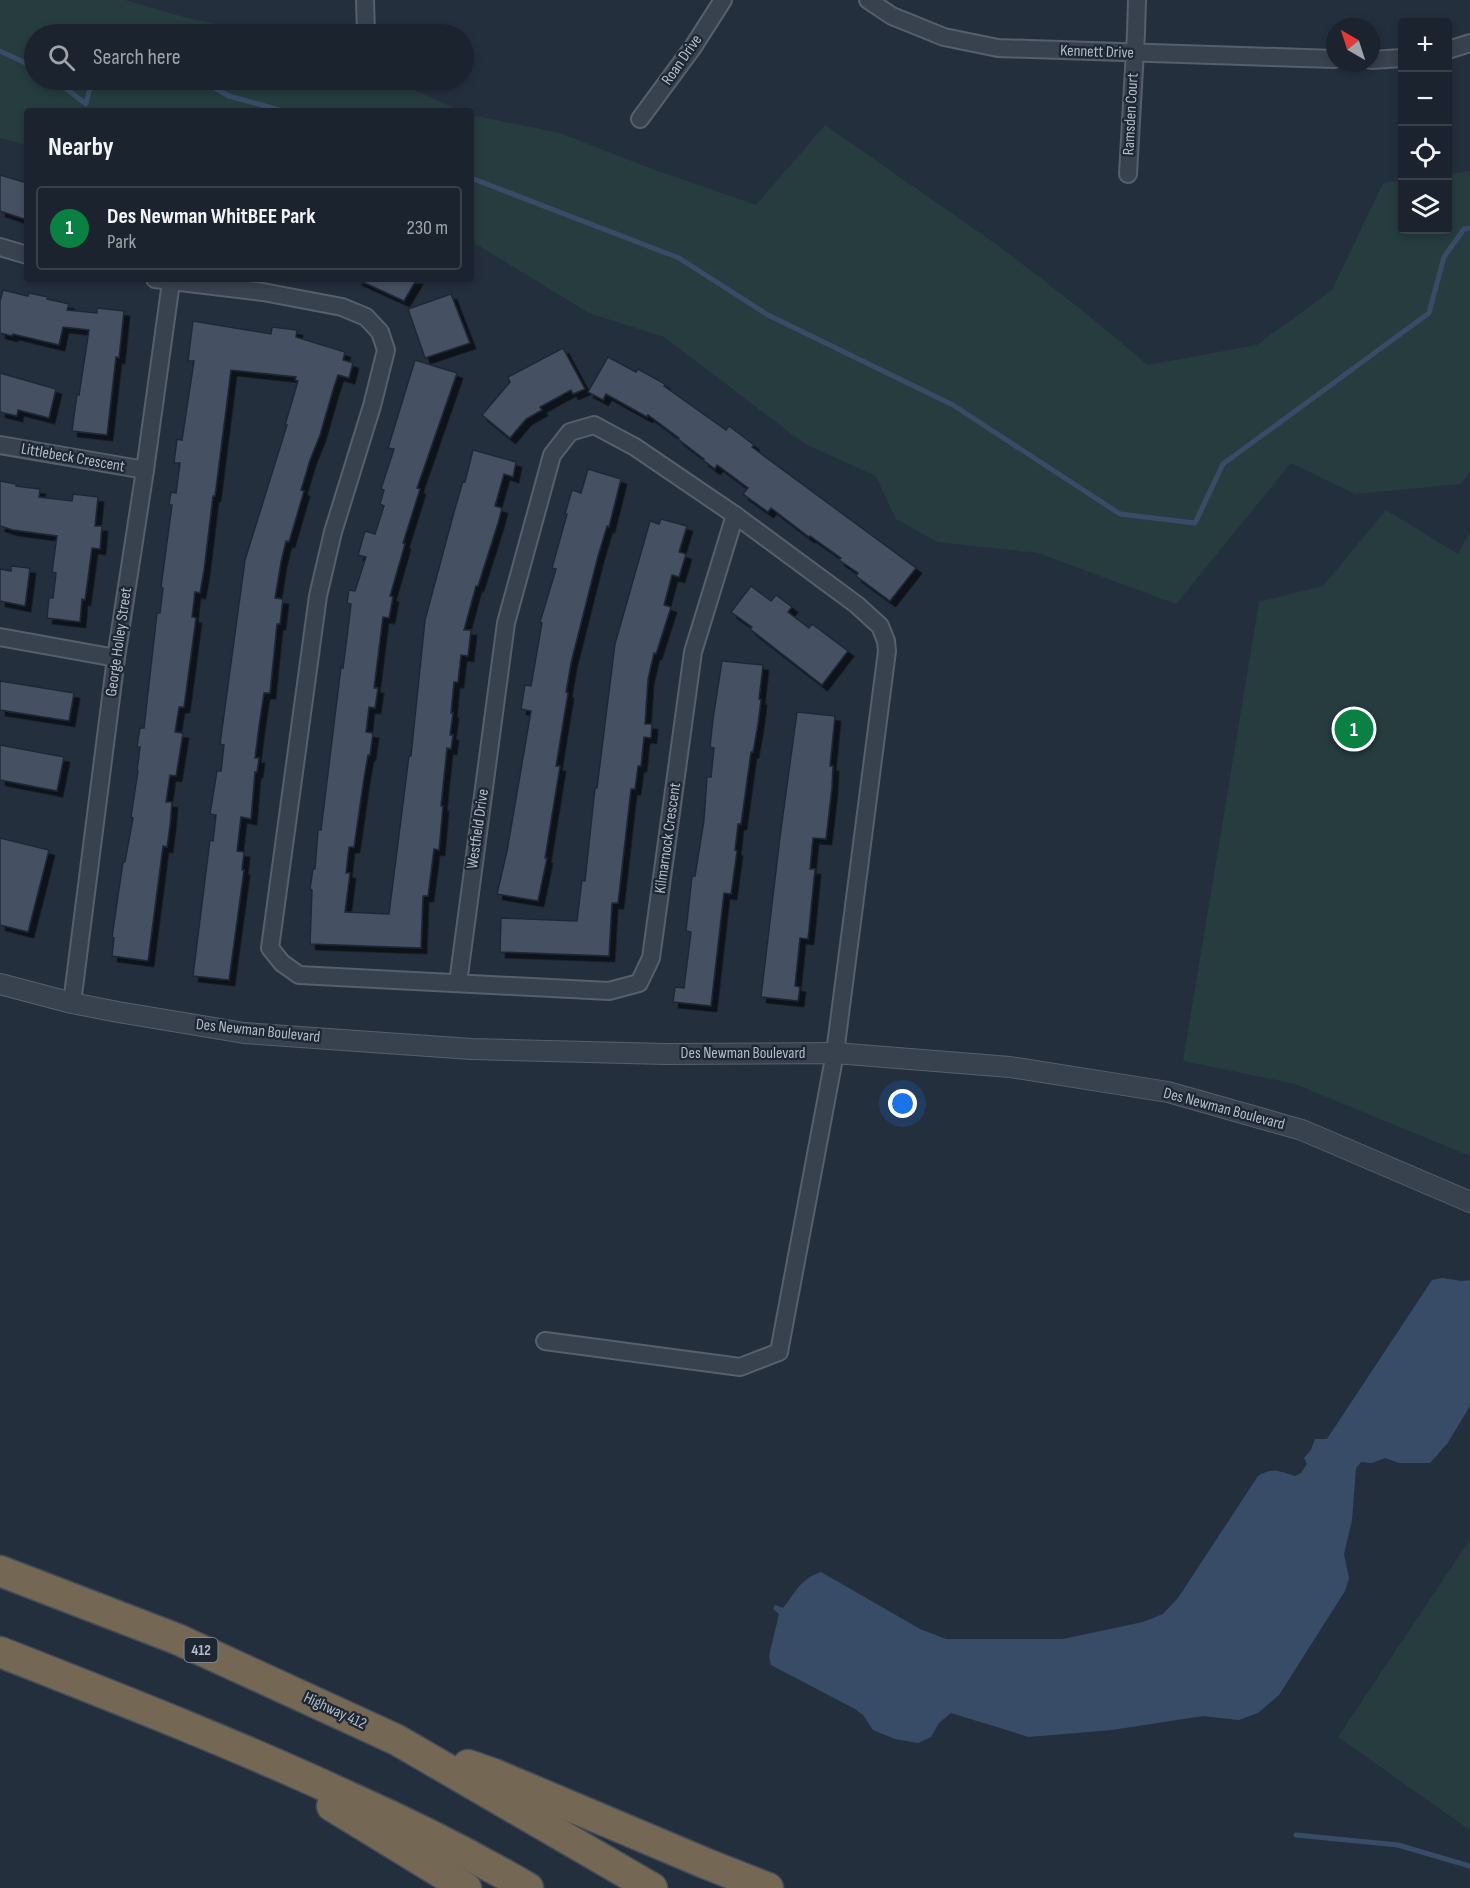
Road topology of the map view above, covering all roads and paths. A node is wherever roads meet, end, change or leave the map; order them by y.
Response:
1 (365, 0) edge
2 (723, 0) edge
3 (868, 0) edge
4 (1137, 0) edge
5 (366, 24) edge
6 (1470, 44) edge
7 (1452, 49) edge
8 (1134, 54) junction
9 (1398, 58) edge
10 (1326, 59) edge
11 (1380, 59) edge
12 (640, 119) dead end
13 (1128, 174) dead end
14 (0, 246) edge
15 (24, 254) edge
16 (163, 282) edge
17 (180, 282) edge
18 (0, 445) edge
19 (145, 470) junction
20 (735, 515) junction
21 (0, 637) edge
22 (116, 658) junction
23 (458, 983) junction
24 (0, 984) edge
25 (72, 1003) junction
26 (835, 1053) junction
27 (1470, 1202) edge
28 (545, 1341) dead end
29 (0, 1571) edge
30 (0, 1652) edge
31 (397, 1740) junction
32 (274, 1762) junction
33 (466, 1888) edge
34 (528, 1888) edge
35 (652, 1888) edge
36 (768, 1888) edge

1 - 5 street
2 - 12 street, Roan Drive
3 - 8 street, Kennett Drive
4 - 8 street, Ramsden Court
6 - 7 street
8 - 10 street, Kennett Drive
8 - 13 street, Ramsden Court
9 - 11 street
14 - 15 street
16 - 19 street, George Holley Street
17 - 23 street
18 - 19 street, Littlebeck Crescent
19 - 22 street, George Holley Street
20 - 23 street, Kilmarnock Crescent
20 - 23 street, Westfield Drive
20 - 26 street, Westfield Drive
21 - 22 street
22 - 25 street, George Holley Street
24 - 25 street, Des Newman Boulevard
25 - 26 street, Des Newman Boulevard
26 - 27 street, Des Newman Boulevard
26 - 28 street, Westfield Drive
29 - 31 highway, Highway 412 / 412
30 - 32 highway
31 - 35 highway, Highway 412 / 412
31 - 36 highway
32 - 33 highway
32 - 34 highway

